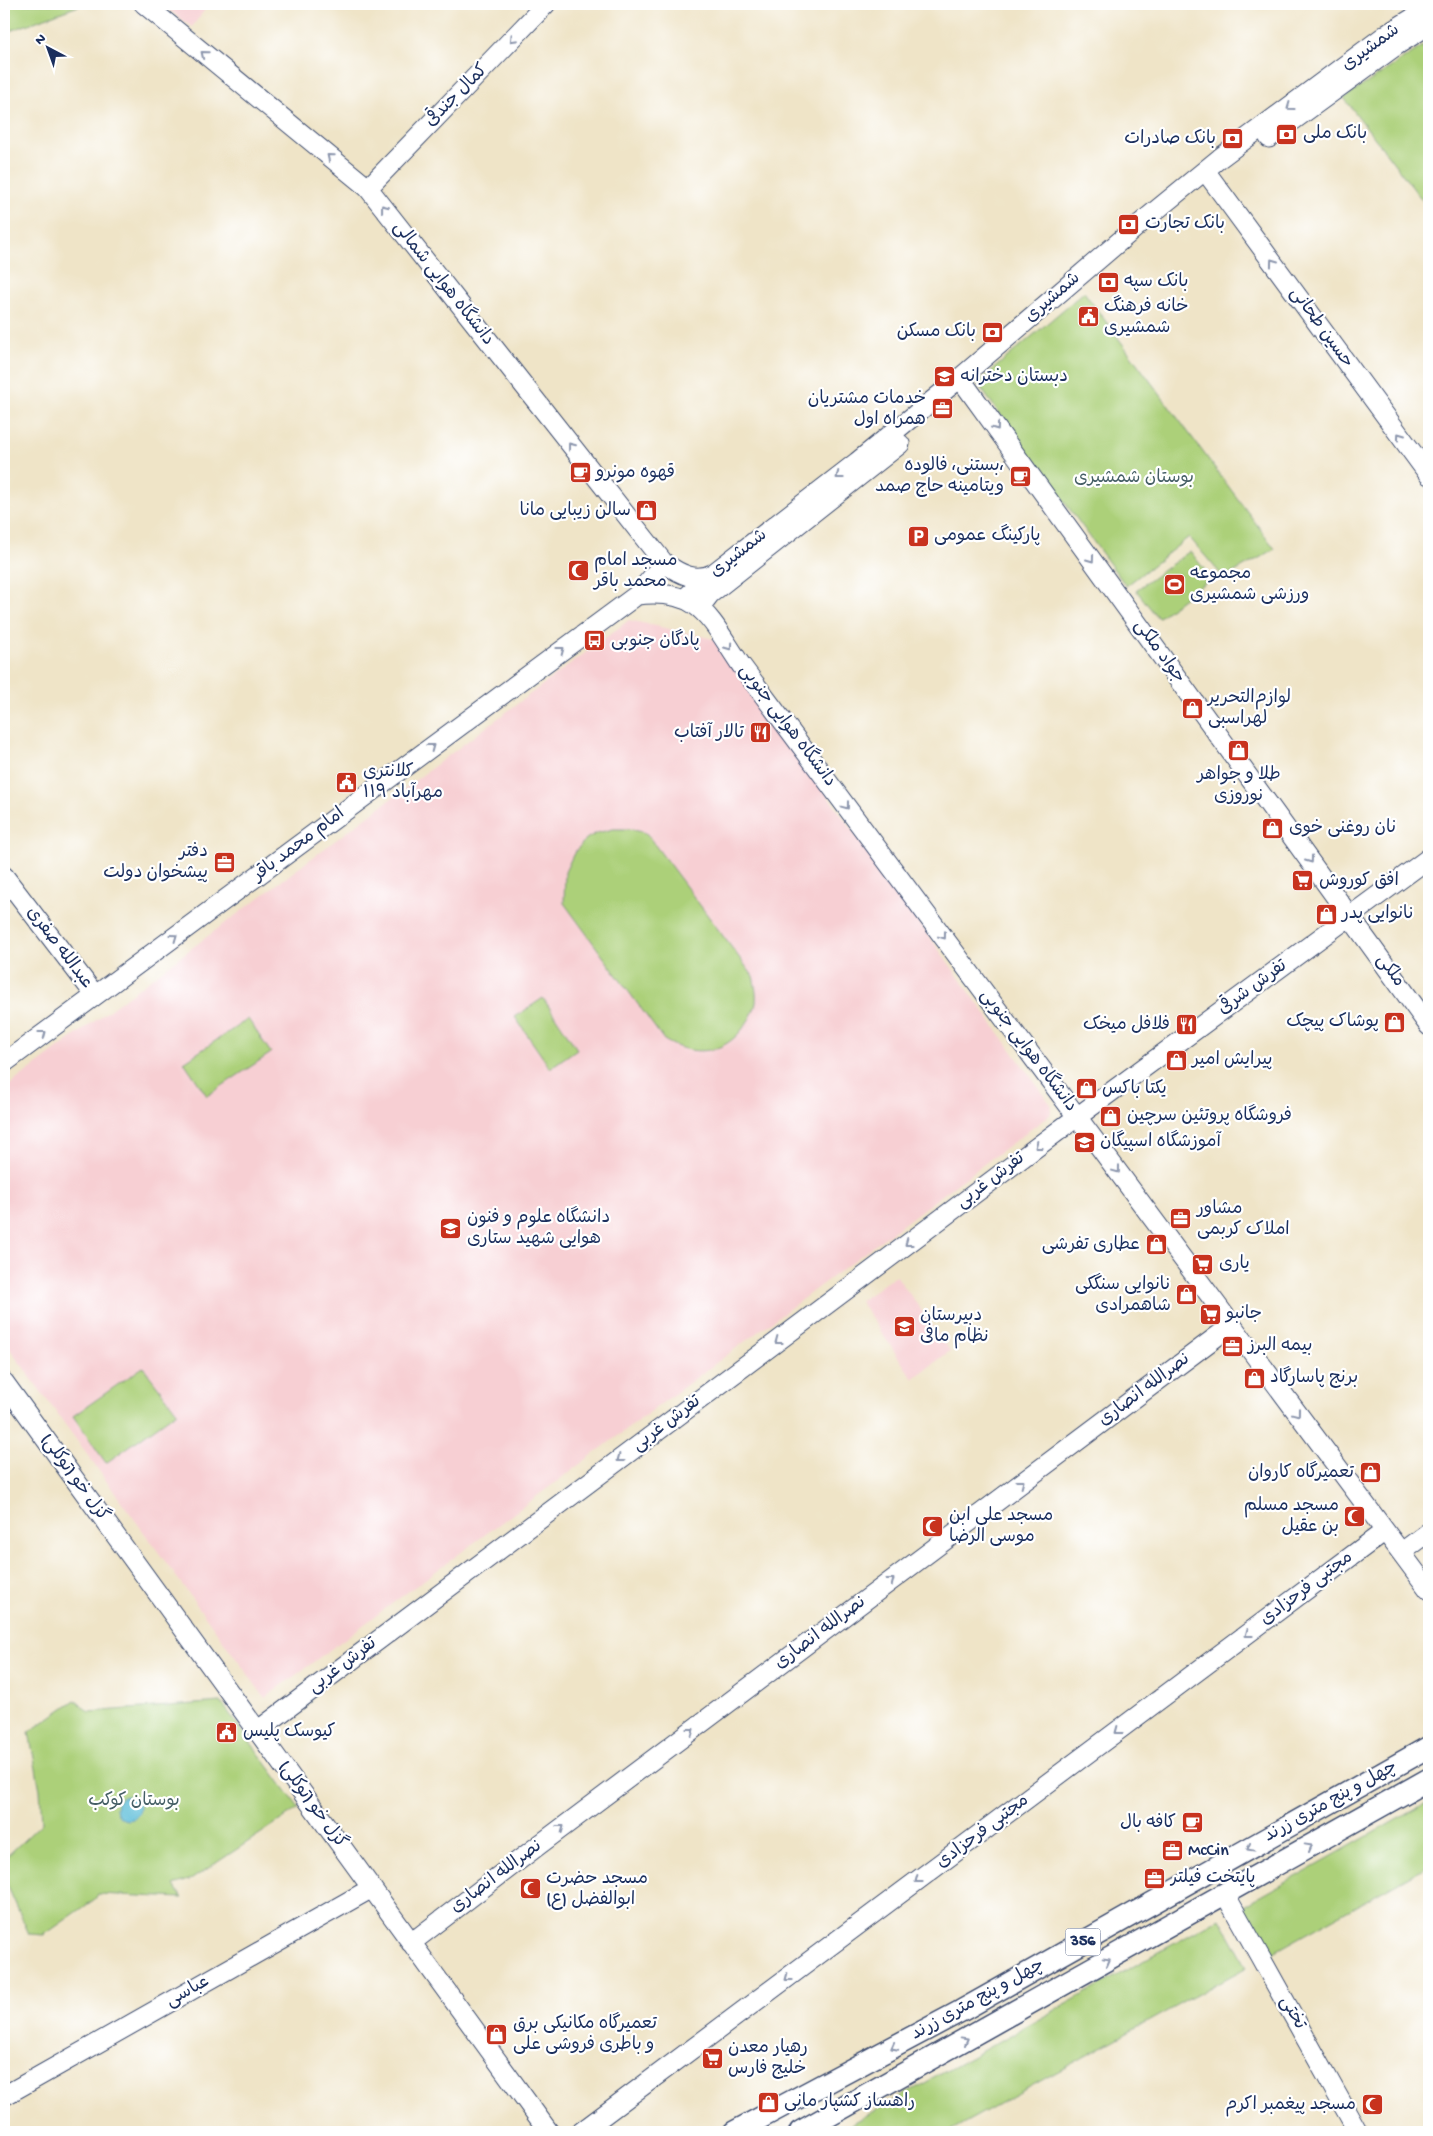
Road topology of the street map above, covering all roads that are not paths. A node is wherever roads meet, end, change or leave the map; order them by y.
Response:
1 (144, 4) edge
2 (546, 4) edge
3 (1429, 8) edge
4 (1429, 24) edge
5 (1392, 40) junction
6 (1209, 176) junction
7 (368, 188) junction
8 (963, 383) junction
9 (1429, 475) edge
10 (785, 526) junction
11 (664, 563) junction
12 (716, 572) junction
13 (636, 594) junction
14 (692, 603) junction
15 (1429, 858) edge
16 (4, 876) edge
17 (1350, 917) junction
18 (95, 995) junction
19 (1429, 1026) edge
20 (4, 1063) edge
21 (1077, 1117) junction
22 (1232, 1325) junction
23 (4, 1382) edge
24 (1385, 1531) junction
25 (1429, 1532) edge
26 (1402, 1552) junction
27 (1429, 1590) edge
28 (257, 1731) junction
29 (1429, 1747) edge
30 (1429, 1779) edge
31 (372, 1888) junction
32 (1225, 1894) junction
33 (411, 1943) junction
34 (4, 2096) edge
35 (823, 2127) edge
36 (549, 2132) edge
37 (581, 2132) edge
38 (734, 2132) edge
39 (800, 2132) edge
40 (1358, 2132) edge

7 -> 1 street, دانشگاه هوایی شمالی
2 -> 7 street, کمال جندقی
3 - 5 street, شمشیری
4 - 5 street, شمشیری
5 - 6 street, شمشیری
6 - 8 street, شمشیری
9 -> 6 street, حسین طحانی
11 -> 7 street, دانشگاه هوایی شمالی
8 - 10 street, شمشیری
8 -> 17 street, جواد ملکی
10 - 12 street, شمشیری
10 - 14 street, شمشیری
11 - 12 street, دانشگاه هوایی شمالی
11 - 13 street, امام محمد باقر
12 - 14 street, شمشیری
13 - 14 street
18 -> 13 street, امام محمد باقر
14 -> 21 street, دانشگاه هوایی جنوبی
15 - 17 street, تفرش شرقی
16 - 18 street, عبدالله صفری
17 - 19 street, ملکی
17 - 21 street, تفرش شرقی
20 -> 18 street, امام محمد باقر
21 -> 22 street, دانشگاه هوایی جنوبی
21 -> 28 street, تفرش غربی
22 -> 24 street, دانشگاه هوایی جنوبی
33 -> 22 street, نصرالله انصاری
23 - 28 street, گزل خو (توکلی)
24 - 26 street, دانشگاه هوایی جنوبی
24 -> 37 street, مجتبی فرحزادی
25 - 26 street
26 - 27 street, دانشگاه هوایی جنوبی
28 - 31 street, گزل خو (توکلی)
29 -> 38 main road, چهل و پنج متری زرند / 356
32 -> 30 main road, چهل و پنج متری زرند / 356
31 - 33 street, گزل خو (توکلی)
31 - 34 street, عباسی
35 -> 32 main road, چهل و پنج متری زرند / 356
32 - 40 street, تختی
33 - 36 street, گزل خو (توکلی)
35 - 39 main road, چهل و پنج متری زرند / 356

